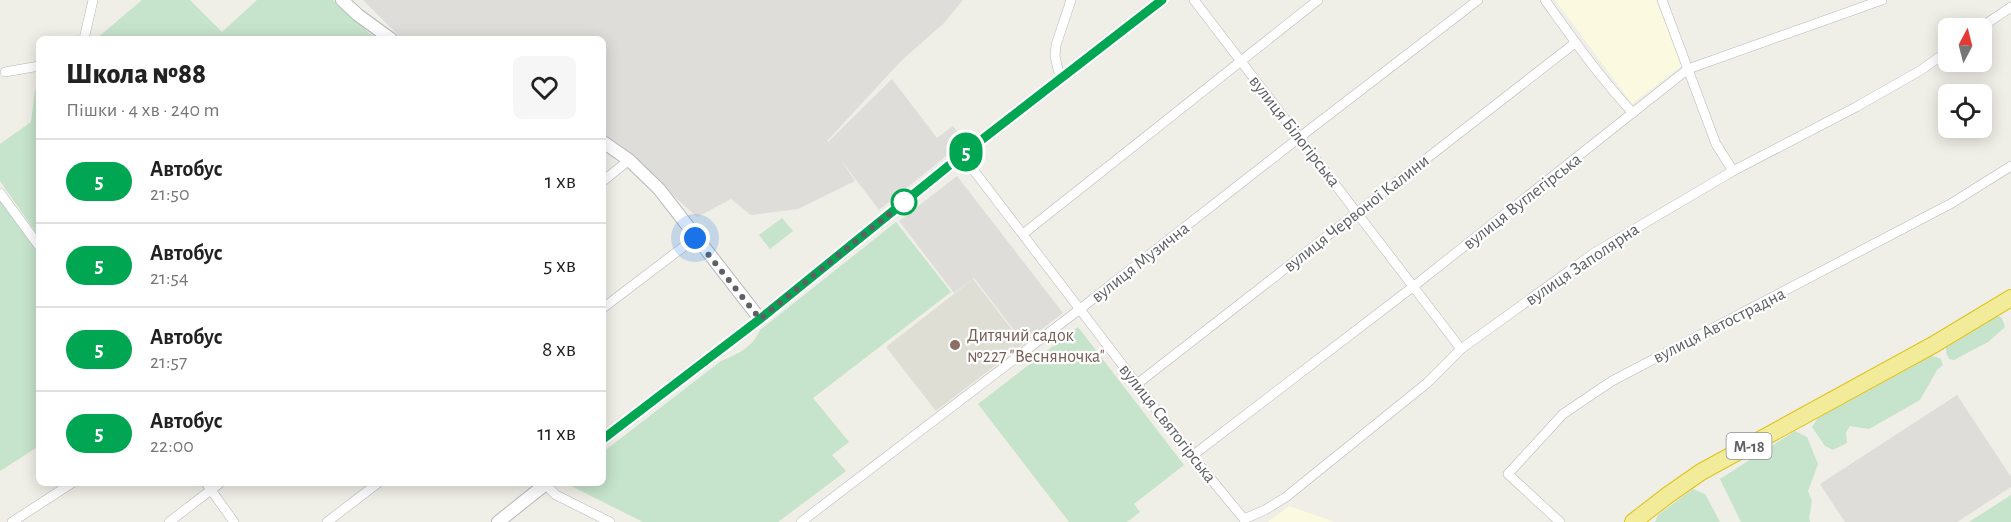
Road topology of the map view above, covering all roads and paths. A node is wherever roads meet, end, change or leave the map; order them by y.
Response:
1 (93, 0) edge
2 (342, 0) edge
3 (1071, 0) edge
4 (1162, 0) edge
5 (1194, 0) edge
6 (1318, 0) edge
7 (1479, 0) edge
8 (1545, 0) edge
9 (1662, 0) edge
10 (1882, 0) edge
11 (2011, 6) edge
12 (1992, 19) edge
13 (85, 36) edge
14 (387, 36) edge
15 (1575, 43) junction
16 (1938, 58) edge
17 (1242, 62) junction
18 (36, 67) edge
19 (1688, 69) junction
20 (5, 72) dead end
21 (1060, 78) junction
22 (1633, 113) junction
23 (1300, 137) junction
24 (606, 144) edge
25 (962, 155) junction
26 (628, 160) junction
27 (2011, 166) edge
28 (1733, 171) junction
29 (606, 178) edge
30 (0, 193) edge
31 (1357, 211) junction
32 (1023, 234) junction
33 (695, 238) junction
34 (36, 242) edge
35 (1414, 286) junction
36 (2011, 298) edge
37 (606, 307) edge
38 (1080, 309) junction
39 (760, 319) junction
40 (1461, 349) junction
41 (1137, 384) junction
42 (606, 438) edge
43 (1192, 456) junction
44 (67, 486) edge
45 (208, 486) edge
46 (374, 486) edge
47 (541, 486) edge
48 (548, 486) edge
49 (1244, 520) edge
50 (12, 522) edge
51 (169, 522) edge
52 (234, 522) edge
53 (327, 522) edge
54 (498, 522) edge
55 (610, 522) edge
56 (801, 522) edge
57 (1560, 522) edge
58 (1633, 522) edge

1 - 13 street
2 - 14 street
3 - 21 street
4 - 21 street
5 - 17 street, вулиця Білогірська
6 - 17 street
7 - 23 street, вулиця Музична
8 - 15 street
9 - 19 street
10 - 19 street, вулиця Вуглегірська
11 - 12 street
15 - 22 street
15 - 31 street, вулиця Червоної Калини
16 - 28 street, вулиця Заполярна
17 - 23 street, вулиця Білогірська
17 - 32 street
18 - 20 street
19 - 22 street, вулиця Вуглегірська
19 - 28 street
21 - 25 street
22 - 35 street, вулиця Вуглегірська
23 - 31 street, вулиця Білогірська
23 - 38 street, вулиця Музична
24 - 26 street
25 - 32 street, вулиця Святогірська
25 - 39 street
26 - 29 street
26 - 33 street
27 - 57 street, вулиця Автострадна
28 - 40 street, вулиця Заполярна
30 - 34 street
31 - 35 street, вулиця Білогірська
31 - 41 street, вулиця Червоної Калини
32 - 38 street, вулиця Святогірська
33 - 37 street
33 - 39 street
35 - 40 street, вулиця Білогірська
35 - 43 street, вулиця Вуглегірська
36 - 58 highway, М-18
38 - 41 street, вулиця Святогірська
38 - 56 street, вулиця Музична
39 - 42 street
40 - 49 street, вулиця Заполярна
41 - 43 street, вулиця Святогірська
43 - 49 street, вулиця Святогірська
44 - 50 street
45 - 51 street
45 - 52 street
46 - 53 street
47 - 54 street
48 - 55 street

